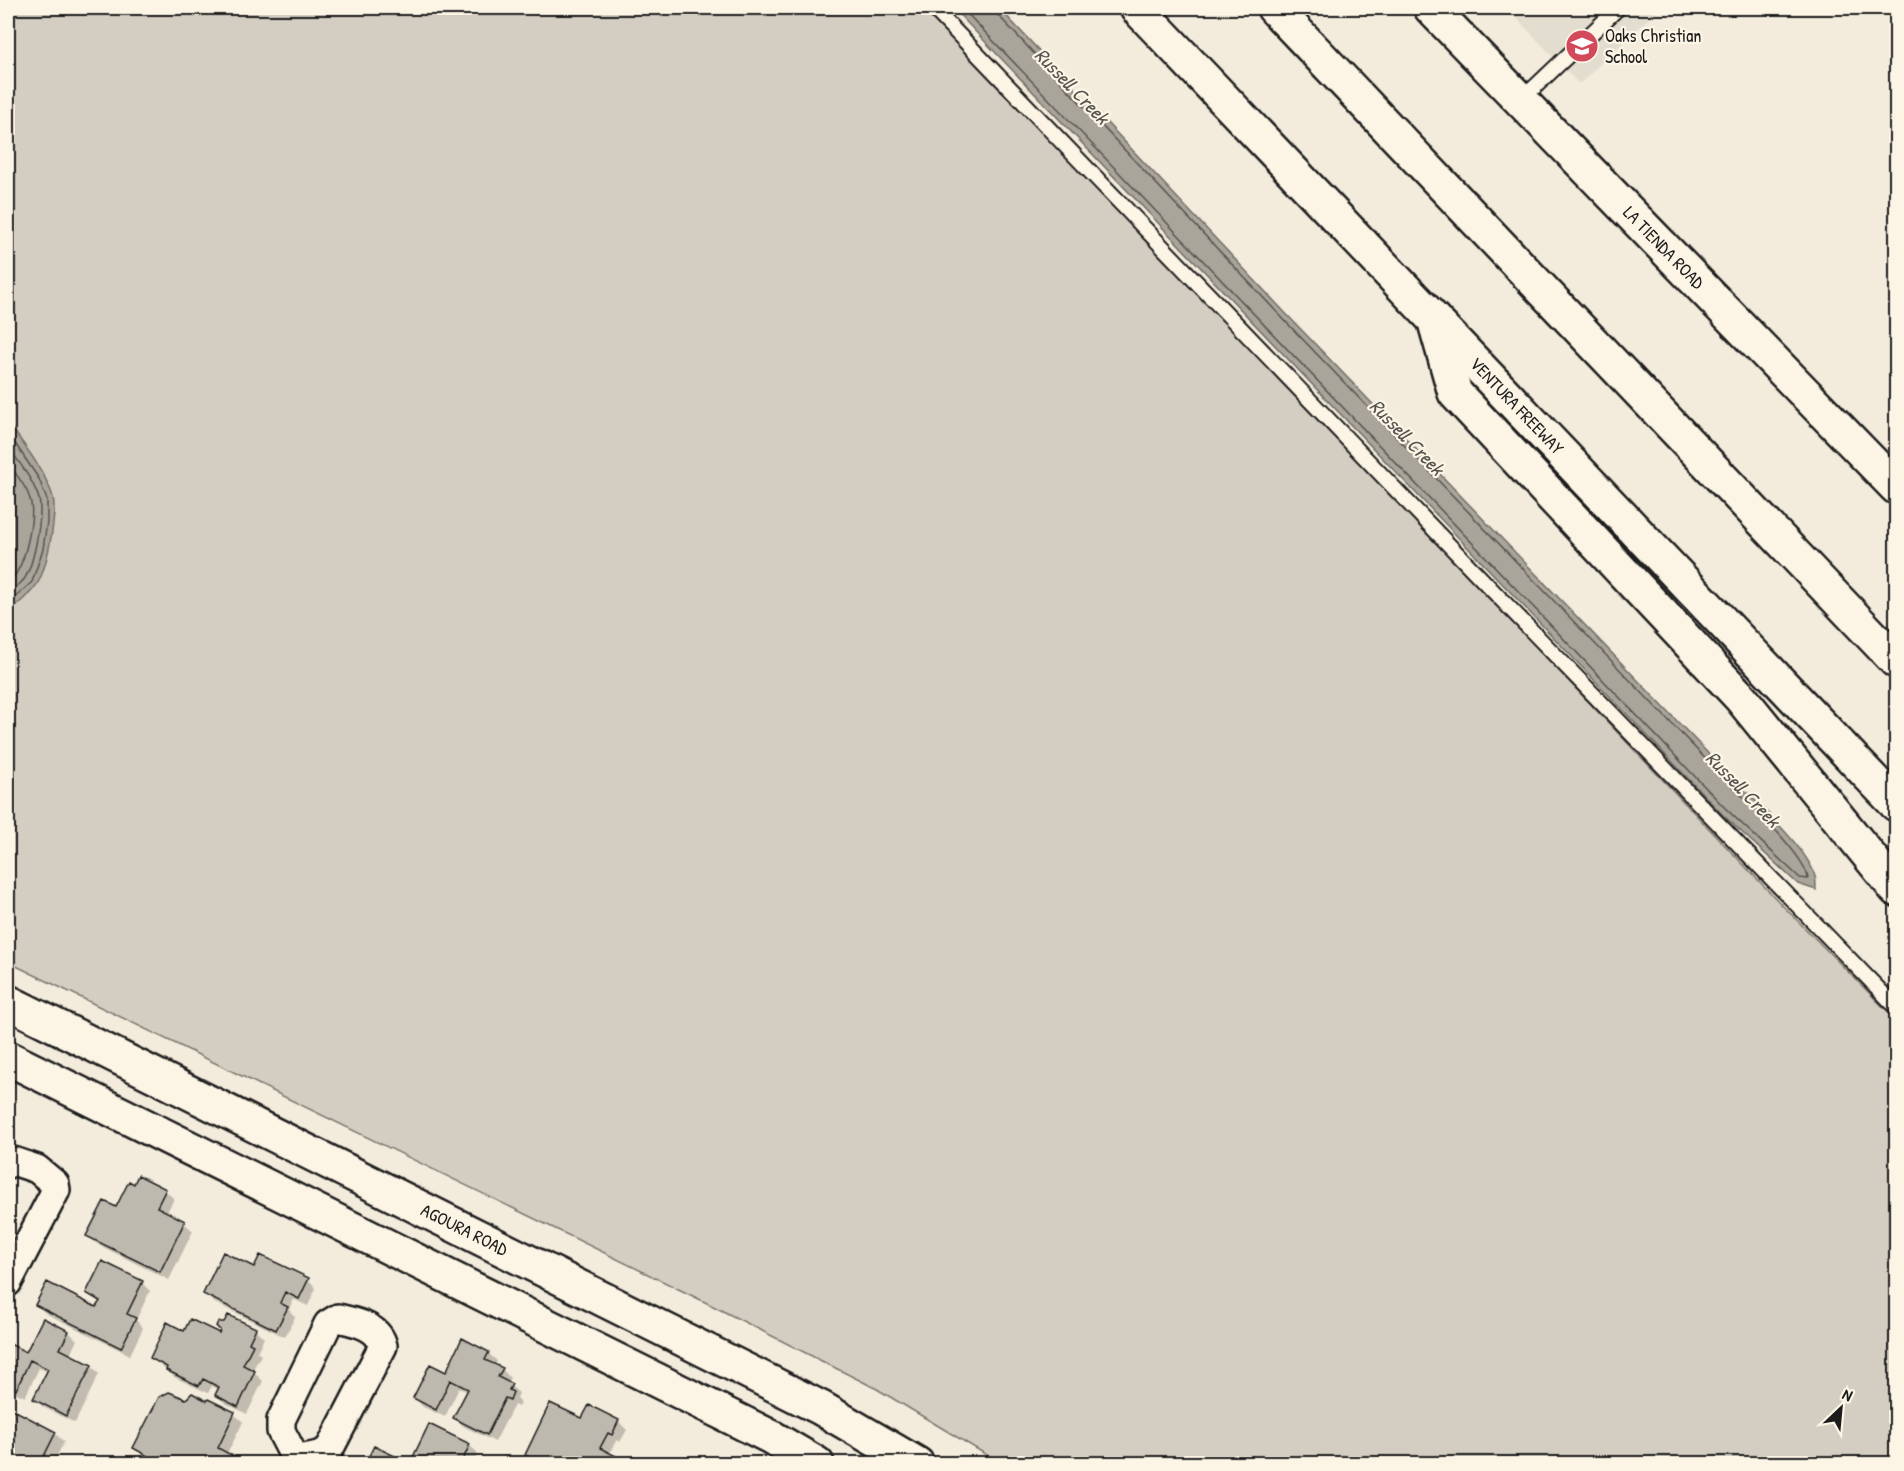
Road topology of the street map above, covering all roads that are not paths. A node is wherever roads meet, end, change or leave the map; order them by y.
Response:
1 (933, 8) edge
2 (1137, 8) edge
3 (1274, 8) edge
4 (1431, 8) edge
5 (1618, 8) edge
6 (1520, 101) junction
7 (1435, 321) junction
8 (1896, 488) edge
9 (1896, 661) edge
10 (1896, 804) edge
11 (1896, 889) edge
12 (8, 1002) edge
13 (1896, 1007) edge
14 (8, 1058) edge
15 (8, 1164) edge
16 (8, 1281) edge
17 (295, 1462) edge
18 (817, 1464) edge
19 (917, 1464) edge

1 - 13 lane
2 - 7 main road, VENTURA FREEWAY
3 - 9 main road
4 - 6 main road, LA TIENDA ROAD
5 - 6 lane
6 - 8 main road, LA TIENDA ROAD
7 - 10 main road, VENTURA FREEWAY
7 - 11 main road
12 - 19 main road, AGOURA ROAD
14 - 18 main road
15 - 16 street
17 - 17 street

